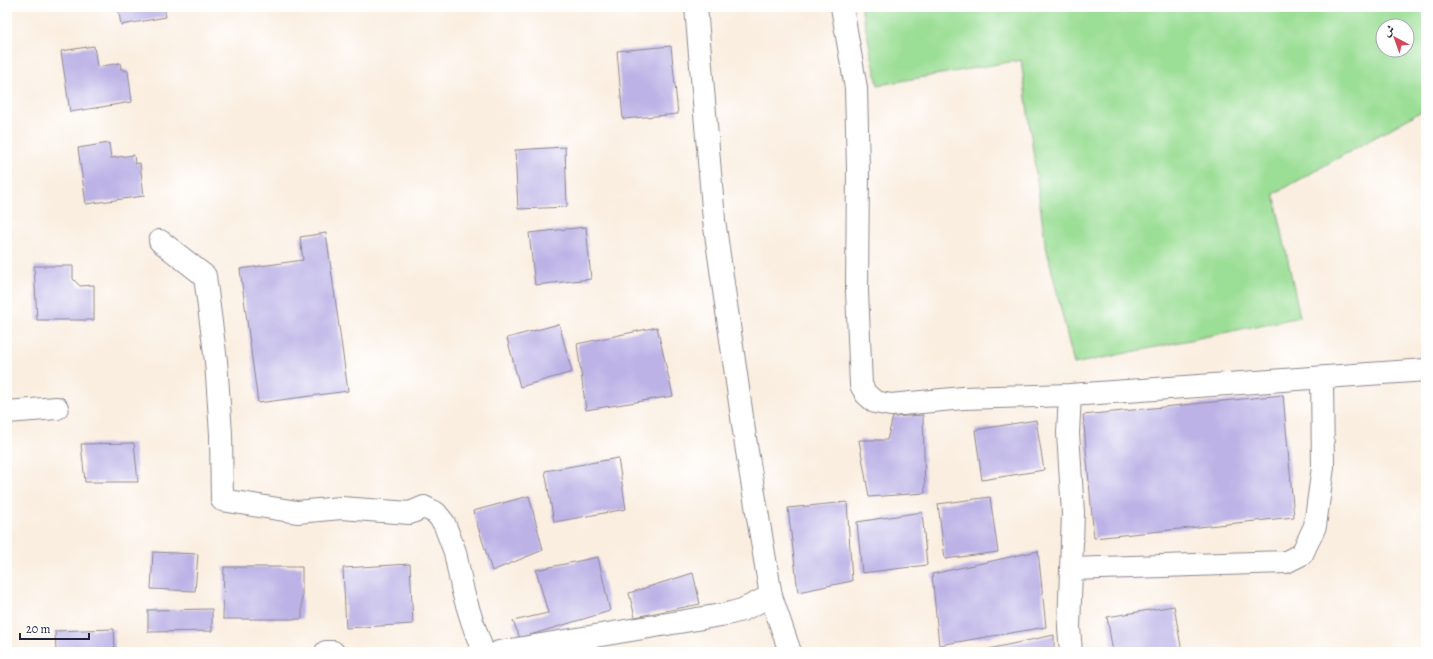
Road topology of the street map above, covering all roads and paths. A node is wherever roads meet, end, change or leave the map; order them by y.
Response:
1 (696, 7) edge
2 (842, 7) edge
3 (160, 241) dead end
4 (1426, 370) edge
5 (1322, 378) junction
6 (1070, 395) junction
7 (58, 408) dead end
8 (7, 412) edge
9 (1071, 569) junction
10 (772, 596) junction
11 (326, 652) edge
12 (333, 652) edge
13 (483, 652) edge
14 (498, 652) edge
15 (790, 652) edge
16 (1071, 652) edge

1 - 10 street
2 - 6 street
3 - 13 street
4 - 5 street
5 - 6 street
5 - 9 street
6 - 9 street
7 - 8 street
9 - 16 street
10 - 14 street
10 - 15 street
11 - 12 street

